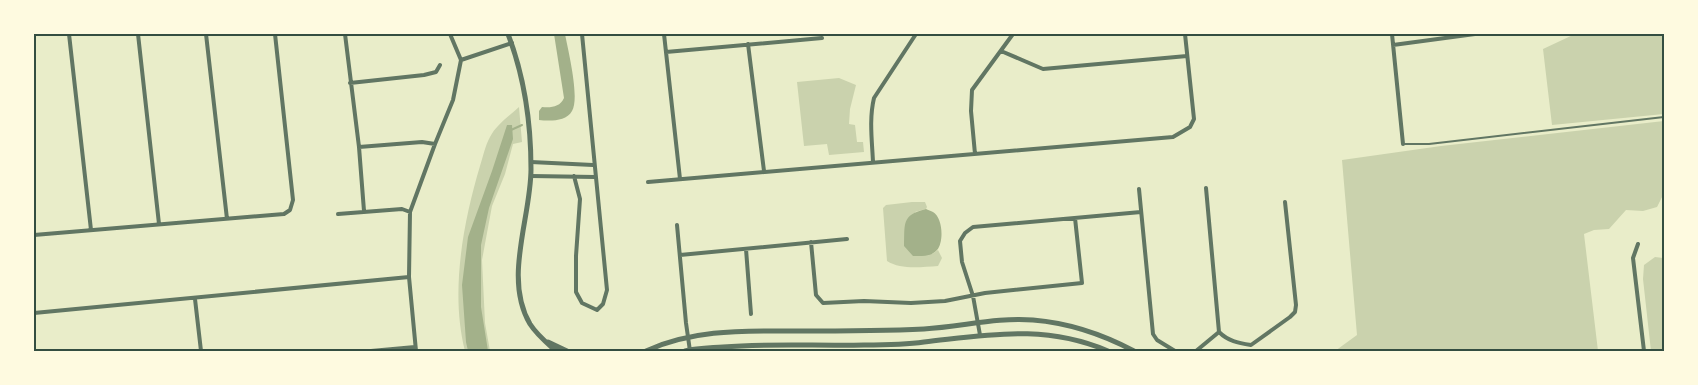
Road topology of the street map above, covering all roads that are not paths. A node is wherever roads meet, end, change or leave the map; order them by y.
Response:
1 (69, 34) edge
2 (138, 34) edge
3 (206, 34) edge
4 (275, 34) edge
5 (345, 34) edge
6 (450, 34) edge
7 (508, 34) edge
8 (582, 34) edge
9 (664, 34) edge
10 (916, 34) edge
11 (1013, 34) edge
12 (1185, 34) edge
13 (1392, 34) edge
14 (1475, 34) edge
15 (822, 38) dead end
16 (512, 43) junction
17 (748, 44) junction
18 (1393, 45) junction
19 (666, 52) junction
20 (1002, 52) junction
21 (1187, 56) junction
22 (461, 60) junction
23 (440, 65) dead end
24 (350, 83) junction
25 (1664, 118) edge
26 (435, 144) junction
27 (1403, 144) joint
28 (359, 147) junction
29 (975, 154) junction
30 (531, 162) junction
31 (873, 162) junction
32 (594, 165) junction
33 (764, 171) junction
34 (530, 176) junction
35 (574, 176) junction
36 (595, 177) junction
37 (680, 179) junction
38 (648, 182) dead end
39 (1206, 188) dead end
40 (1138, 189) dead end
41 (1285, 202) dead end
42 (364, 211) junction
43 (410, 212) junction
44 (1140, 212) junction
45 (338, 214) dead end
46 (1075, 218) junction
47 (227, 219) junction
48 (159, 224) junction
49 (677, 225) dead end
50 (90, 230) junction
51 (34, 235) edge
52 (847, 238) dead end
53 (811, 242) junction
54 (1638, 244) dead end
55 (746, 249) junction
56 (680, 255) junction
57 (409, 277) junction
58 (973, 296) junction
59 (195, 299) junction
60 (34, 313) edge
61 (751, 314) dead end
62 (977, 323) junction
63 (1219, 332) junction
64 (980, 335) junction
65 (541, 338) junction
66 (688, 338) junction
67 (416, 349) edge
68 (202, 351) edge
69 (371, 351) edge
70 (556, 351) edge
71 (567, 351) edge
72 (646, 351) edge
73 (688, 351) edge
74 (1108, 351) edge
75 (1134, 351) edge
76 (1175, 351) edge
77 (1196, 351) edge
78 (1644, 351) edge

1 - 50 street
2 - 48 street
3 - 47 street
4 - 47 street
5 - 24 street
6 - 22 street
7 - 16 street
8 - 32 street
9 - 19 street
10 - 31 street
11 - 20 street
12 - 21 street
13 - 18 street
14 - 18 street
15 - 17 street
16 - 22 street
16 - 30 street
17 - 19 street
17 - 33 street
18 - 27 street
19 - 37 street
20 - 21 street
20 - 29 street
21 - 29 street
22 - 26 street
23 - 24 street
24 - 28 street
25 - 27 lane
26 - 28 street
26 - 43 street
28 - 42 street
29 - 31 street
30 - 32 street
30 - 34 street
31 - 33 street
32 - 36 street
33 - 37 street
34 - 35 street
34 - 65 street
35 - 36 street
35 - 36 street
37 - 38 street
39 - 63 street
40 - 44 street
41 - 63 street
42 - 43 street
42 - 45 street
43 - 57 street
44 - 46 street
44 - 76 street
46 - 58 street
46 - 58 street
47 - 48 street
48 - 50 street
49 - 56 street
50 - 51 street
52 - 53 street
53 - 55 street
53 - 58 street
54 - 78 street
55 - 56 street
55 - 61 street
56 - 66 street
57 - 59 street
57 - 67 street
58 - 62 street
59 - 60 street
59 - 68 street
62 - 64 street
62 - 66 street
62 - 75 street
63 - 77 street
64 - 73 street
64 - 74 street
65 - 70 street
65 - 71 street
66 - 72 street
66 - 73 street
67 - 69 street

